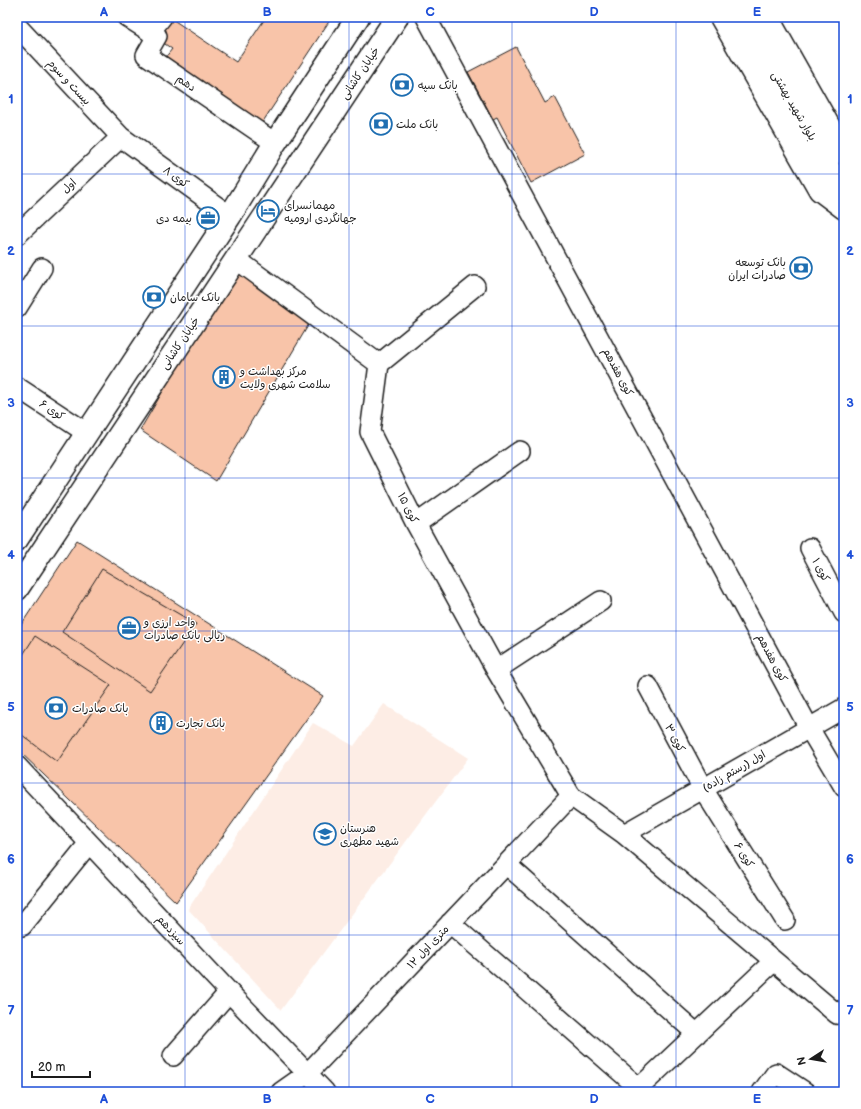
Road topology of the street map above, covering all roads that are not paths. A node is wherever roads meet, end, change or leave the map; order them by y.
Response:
1 (127, 17) edge
2 (162, 17) edge
3 (358, 17) edge
4 (397, 17) edge
5 (426, 17) edge
6 (721, 17) edge
7 (743, 17) edge
8 (766, 17) edge
9 (784, 17) edge
10 (17, 26) edge
11 (150, 32) junction
12 (844, 123) edge
13 (121, 137) junction
14 (275, 143) junction
15 (844, 153) edge
16 (844, 194) edge
17 (844, 208) edge
18 (230, 216) junction
19 (20, 226) edge
20 (236, 259) junction
21 (42, 268) dead end
22 (475, 286) dead end
23 (17, 308) edge
24 (379, 364) junction
25 (17, 387) edge
26 (87, 433) junction
27 (520, 451) dead end
28 (416, 524) junction
29 (17, 539) edge
30 (810, 548) dead end
31 (17, 588) edge
32 (601, 601) dead end
33 (844, 613) edge
34 (496, 670) junction
35 (648, 686) dead end
36 (844, 708) edge
37 (810, 728) junction
38 (17, 766) edge
39 (844, 788) edge
40 (703, 789) junction
41 (571, 796) junction
42 (624, 834) junction
43 (90, 843) junction
44 (506, 864) junction
45 (785, 920) dead end
46 (450, 923) junction
47 (22, 926) dead end
48 (774, 961) junction
49 (229, 992) junction
50 (840, 1012) edge
51 (697, 1034) junction
52 (173, 1056) dead end
53 (308, 1073) junction
54 (281, 1092) edge
55 (325, 1092) edge
56 (762, 1092) edge
57 (805, 1092) edge

1 - 11 street
2 - 11 street
3 - 14 main road
4 - 20 main road, خیابان کاشانی
5 - 37 street, کوی هفدهم
6 - 17 main road
7 - 16 main road, بلوار شهید بهشتی
8 - 15 main road, بلوار شهید بهشتی
9 - 12 main road
10 - 13 street, بیست و سوم
11 - 14 street, دهم
13 - 18 street, کوی ۸
13 - 19 street, اول
14 - 18 main road
18 - 26 main road
20 - 24 street
20 - 31 main road, خیابان کاشانی
21 - 23 street
22 - 24 street
24 - 28 street, کوی ۱۵
25 - 26 street, کوی ۶
26 - 29 main road
27 - 28 street
28 - 34 street, کوی ۱۵
30 - 33 street, کوی ۱
32 - 34 street
34 - 41 street, کوی ۱۵
35 - 40 street, کوی ۳
36 - 37 street, اول (رستم زاده)
37 - 39 street, کوی هفدهم
37 - 40 street, اول (رستم زاده)
38 - 43 street, سیزدهم
40 - 42 street, اول (رستم زاده)
40 - 45 street, کوی ۶
41 - 42 street
41 - 44 street, ۱۲ متری اول
42 - 48 street
43 - 47 street
43 - 49 street, سیزدهم
44 - 46 street, ۱۲ متری اول
44 - 51 street
46 - 51 street
46 - 53 street, ۱۲ متری اول
48 - 50 street
48 - 51 street
49 - 52 street
49 - 53 street, سیزدهم
53 - 54 street, ۱۲ متری اول
53 - 55 street, سیزدهم
56 - 57 street

